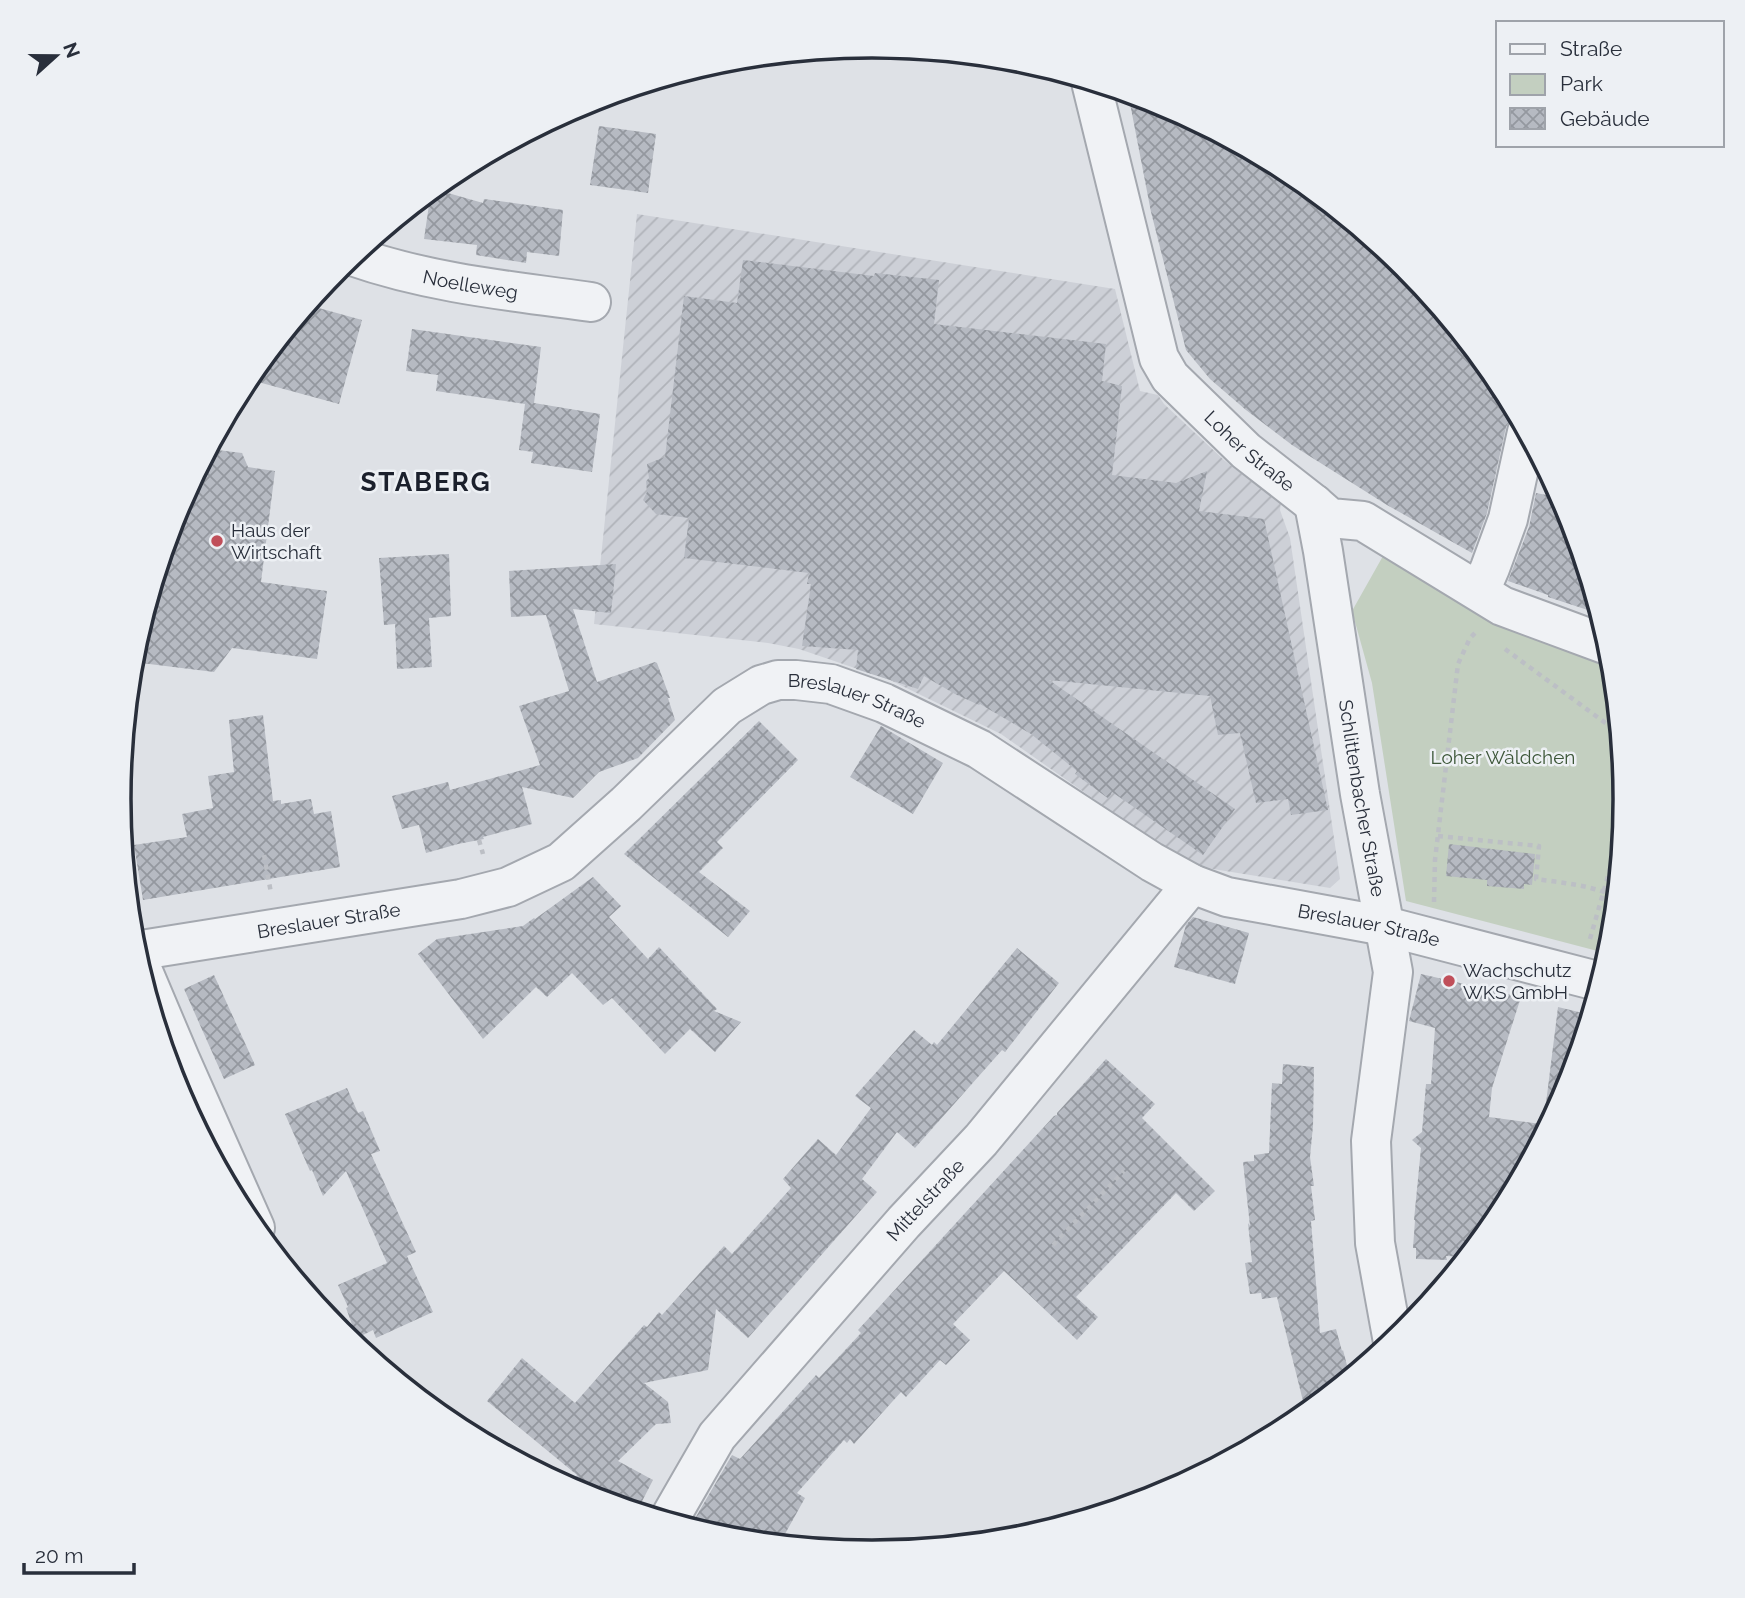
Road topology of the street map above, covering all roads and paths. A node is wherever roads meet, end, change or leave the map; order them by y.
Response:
1 (1093, 92) edge
2 (364, 260) edge
3 (591, 302) dead end
4 (1524, 446) edge
5 (1314, 504) junction
6 (1480, 609) junction
7 (1597, 641) edge
8 (1500, 645) dead end
9 (1609, 726) edge
10 (1438, 836) junction
11 (264, 855) dead end
12 (266, 863) dead end
13 (1610, 870) edge
14 (1192, 884) junction
15 (1602, 890) junction
16 (1607, 893) edge
17 (1434, 909) dead end
18 (1385, 926) junction
19 (147, 951) edge
20 (1591, 979) edge
21 (172, 1040) edge
22 (221, 1151) edge
23 (1124, 1171) dead end
24 (1054, 1245) dead end
25 (1391, 1329) edge
26 (673, 1513) edge

1 - 5 street, Loher Straße
2 - 3 street, Noelleweg
4 - 6 street
5 - 6 street, Loher Straße
5 - 18 street, Schlittenbacher Straße
6 - 7 street, Loher Straße
6 - 10 path
8 - 9 path
10 - 15 path
10 - 17 path
11 - 12 path
13 - 15 path
14 - 18 street, Breslauer Straße
14 - 19 street, Breslauer Straße
14 - 26 street, Mittelstraße
15 - 16 path
15 - 20 path
18 - 20 street, Breslauer Straße
18 - 25 street, Schlittenbacher Straße
21 - 22 street
23 - 24 path

